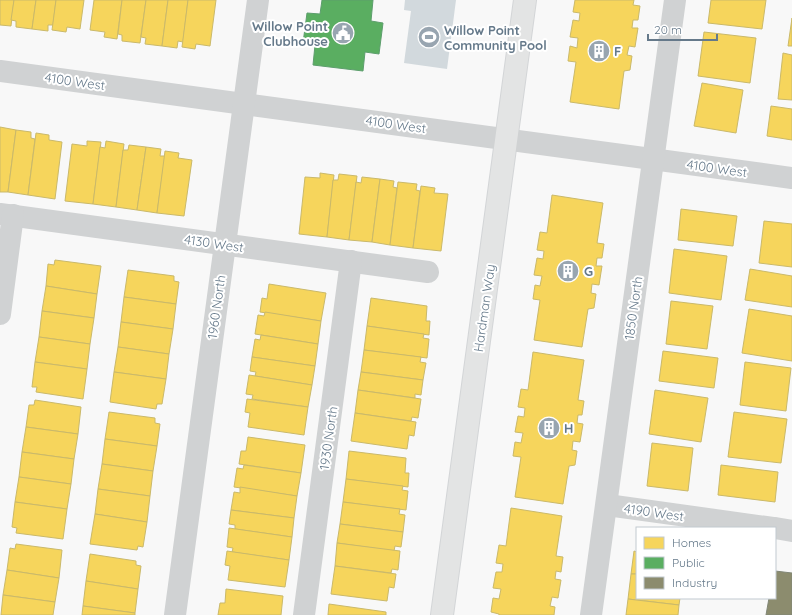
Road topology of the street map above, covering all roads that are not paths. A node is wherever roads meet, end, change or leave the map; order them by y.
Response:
1 (258, 0) edge
2 (525, 0) edge
3 (675, 0) edge
4 (0, 71) edge
5 (244, 104) junction
6 (506, 139) junction
7 (654, 159) junction
8 (792, 178) edge
9 (7, 214) edge
10 (225, 244) junction
11 (351, 261) junction
12 (428, 272) dead end
13 (0, 314) edge
14 (607, 505) junction
15 (767, 527) edge
16 (776, 528) edge
17 (792, 531) edge
18 (175, 615) edge
19 (304, 615) edge
20 (442, 615) edge
21 (591, 615) edge

1 - 5 street, 1960 North
2 - 6 street, Hardman Way
3 - 7 street, 1850 North
4 - 5 street, 4100 West
5 - 6 street, 4100 West
5 - 10 street, 1960 North
6 - 7 street, 4100 West
6 - 20 street, Hardman Way
7 - 8 street, 4100 West
7 - 14 street, 1850 North
9 - 10 street, 4130 West
9 - 13 street
10 - 11 street, 4130 West
10 - 18 street, 1960 North
11 - 12 street, 4130 West
11 - 19 street, 1930 North
14 - 15 street, 4190 West
14 - 21 street, 1850 North
16 - 17 street, 4190 West

